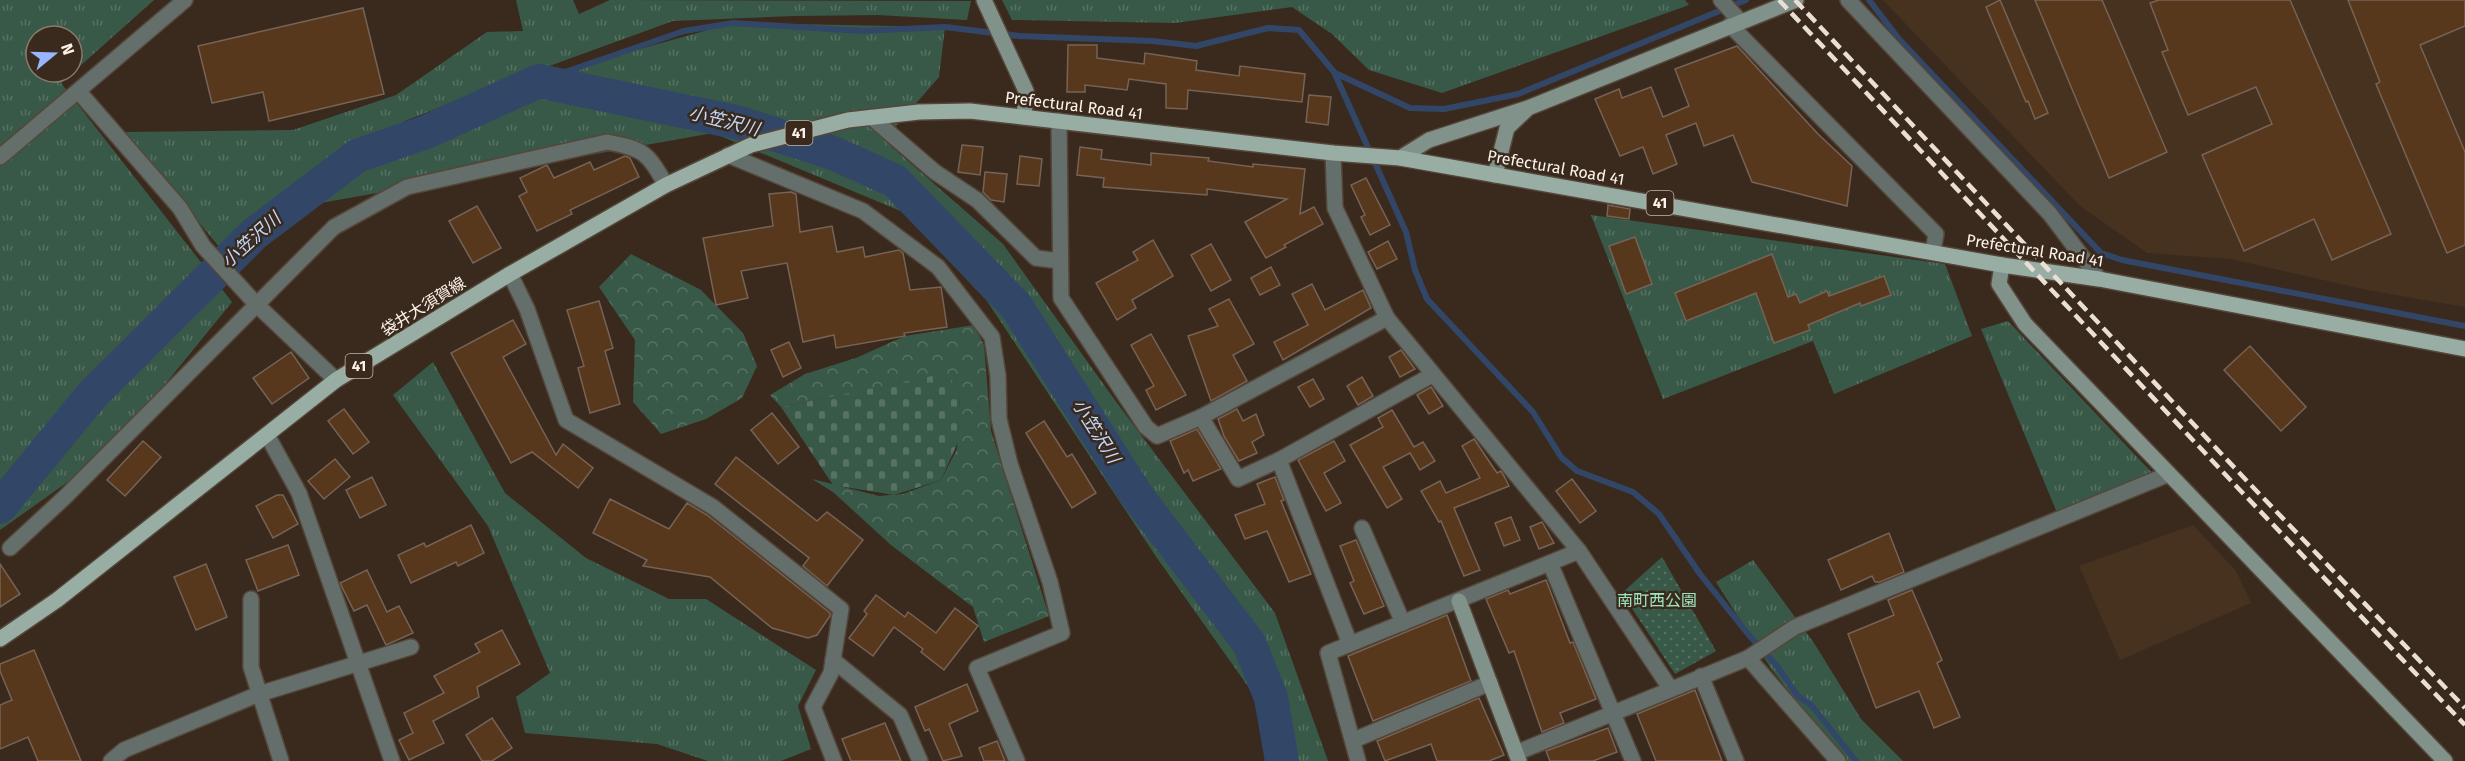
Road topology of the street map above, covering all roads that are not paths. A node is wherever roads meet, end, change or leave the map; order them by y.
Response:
1 (185, 0) edge
2 (984, 0) edge
3 (1721, 0) edge
4 (1796, 0) edge
5 (1848, 0) edge
6 (1735, 23) junction
7 (79, 92) junction
8 (1528, 108) junction
9 (871, 117) junction
10 (1024, 117) junction
11 (848, 120) joint
12 (1059, 121) junction
13 (1333, 153) junction
14 (728, 155) junction
15 (0, 157) edge
16 (1400, 158) junction
17 (1495, 175) junction
18 (666, 184) junction
19 (1933, 251) junction
20 (1060, 261) junction
21 (2002, 265) junction
22 (510, 274) junction
23 (2099, 279) junction
24 (257, 305) junction
25 (1388, 318) junction
26 (2465, 349) edge
27 (1432, 375) junction
28 (336, 380) junction
29 (1201, 417) junction
30 (267, 435) junction
31 (1279, 460) junction
32 (2169, 474) junction
33 (1362, 528) dead end
34 (10, 548) dead end
35 (1579, 551) junction
36 (1550, 563) junction
37 (251, 599) dead end
38 (1459, 602) junction
39 (1403, 623) junction
40 (0, 639) edge
41 (1350, 644) junction
42 (411, 647) dead end
43 (1748, 658) junction
44 (833, 660) junction
45 (358, 663) junction
46 (1701, 676) junction
47 (1490, 683) junction
48 (1670, 688) junction
49 (259, 694) junction
50 (1613, 712) junction
51 (1354, 740) junction
52 (1517, 757) edge
53 (111, 761) edge
54 (281, 761) edge
55 (392, 761) edge
56 (834, 761) edge
57 (920, 761) edge
58 (1017, 761) edge
59 (1358, 761) edge
60 (1633, 761) edge
61 (1736, 761) edge
62 (1838, 761) edge
63 (2445, 761) edge

1 - 7 street
2 - 10 street
3 - 6 street
4 - 6 street
5 - 23 street
6 - 8 street
6 - 19 street
7 - 15 street
7 - 24 street
8 - 16 street
8 - 17 street
9 - 10 main road, Prefectural Road 41 / 41
9 - 11 main road, Prefectural Road 41 / 41
9 - 20 street
10 - 12 main road, Prefectural Road 41 / 41
11 - 14 main road, 袋井大須賀線 / 41
12 - 13 main road, Prefectural Road 41 / 41
12 - 20 street
13 - 16 main road, Prefectural Road 41 / 41
13 - 25 street
14 - 18 main road, 袋井大須賀線 / 41
14 - 58 street
16 - 17 main road, Prefectural Road 41 / 41
17 - 19 main road, Prefectural Road 41 / 41
18 - 22 main road, 袋井大須賀線 / 41
18 - 24 street
19 - 21 main road, Prefectural Road 41 / 41
20 - 29 street
21 - 23 main road, Prefectural Road 41 / 41
21 - 32 street
22 - 28 main road, 袋井大須賀線 / 41
22 - 44 street
23 - 26 main road, Prefectural Road 41 / 41
24 - 28 street
24 - 34 street
25 - 27 street
25 - 29 street
27 - 31 street
27 - 35 street
28 - 30 main road, 袋井大須賀線 / 41
29 - 31 street
30 - 40 main road, 袋井大須賀線 / 41
30 - 45 street
31 - 41 street
32 - 43 street
32 - 63 street
33 - 39 street
35 - 36 street
35 - 48 street
36 - 38 street
36 - 50 street
37 - 49 street
38 - 39 street
38 - 47 street
39 - 41 street
41 - 51 street
42 - 45 street
43 - 46 street
43 - 62 street
44 - 56 street
44 - 57 street
45 - 49 street
45 - 55 street
46 - 48 street
46 - 61 street
47 - 51 street
47 - 52 street
48 - 50 street
49 - 53 street
49 - 54 street
50 - 52 street
50 - 60 street
51 - 59 street

